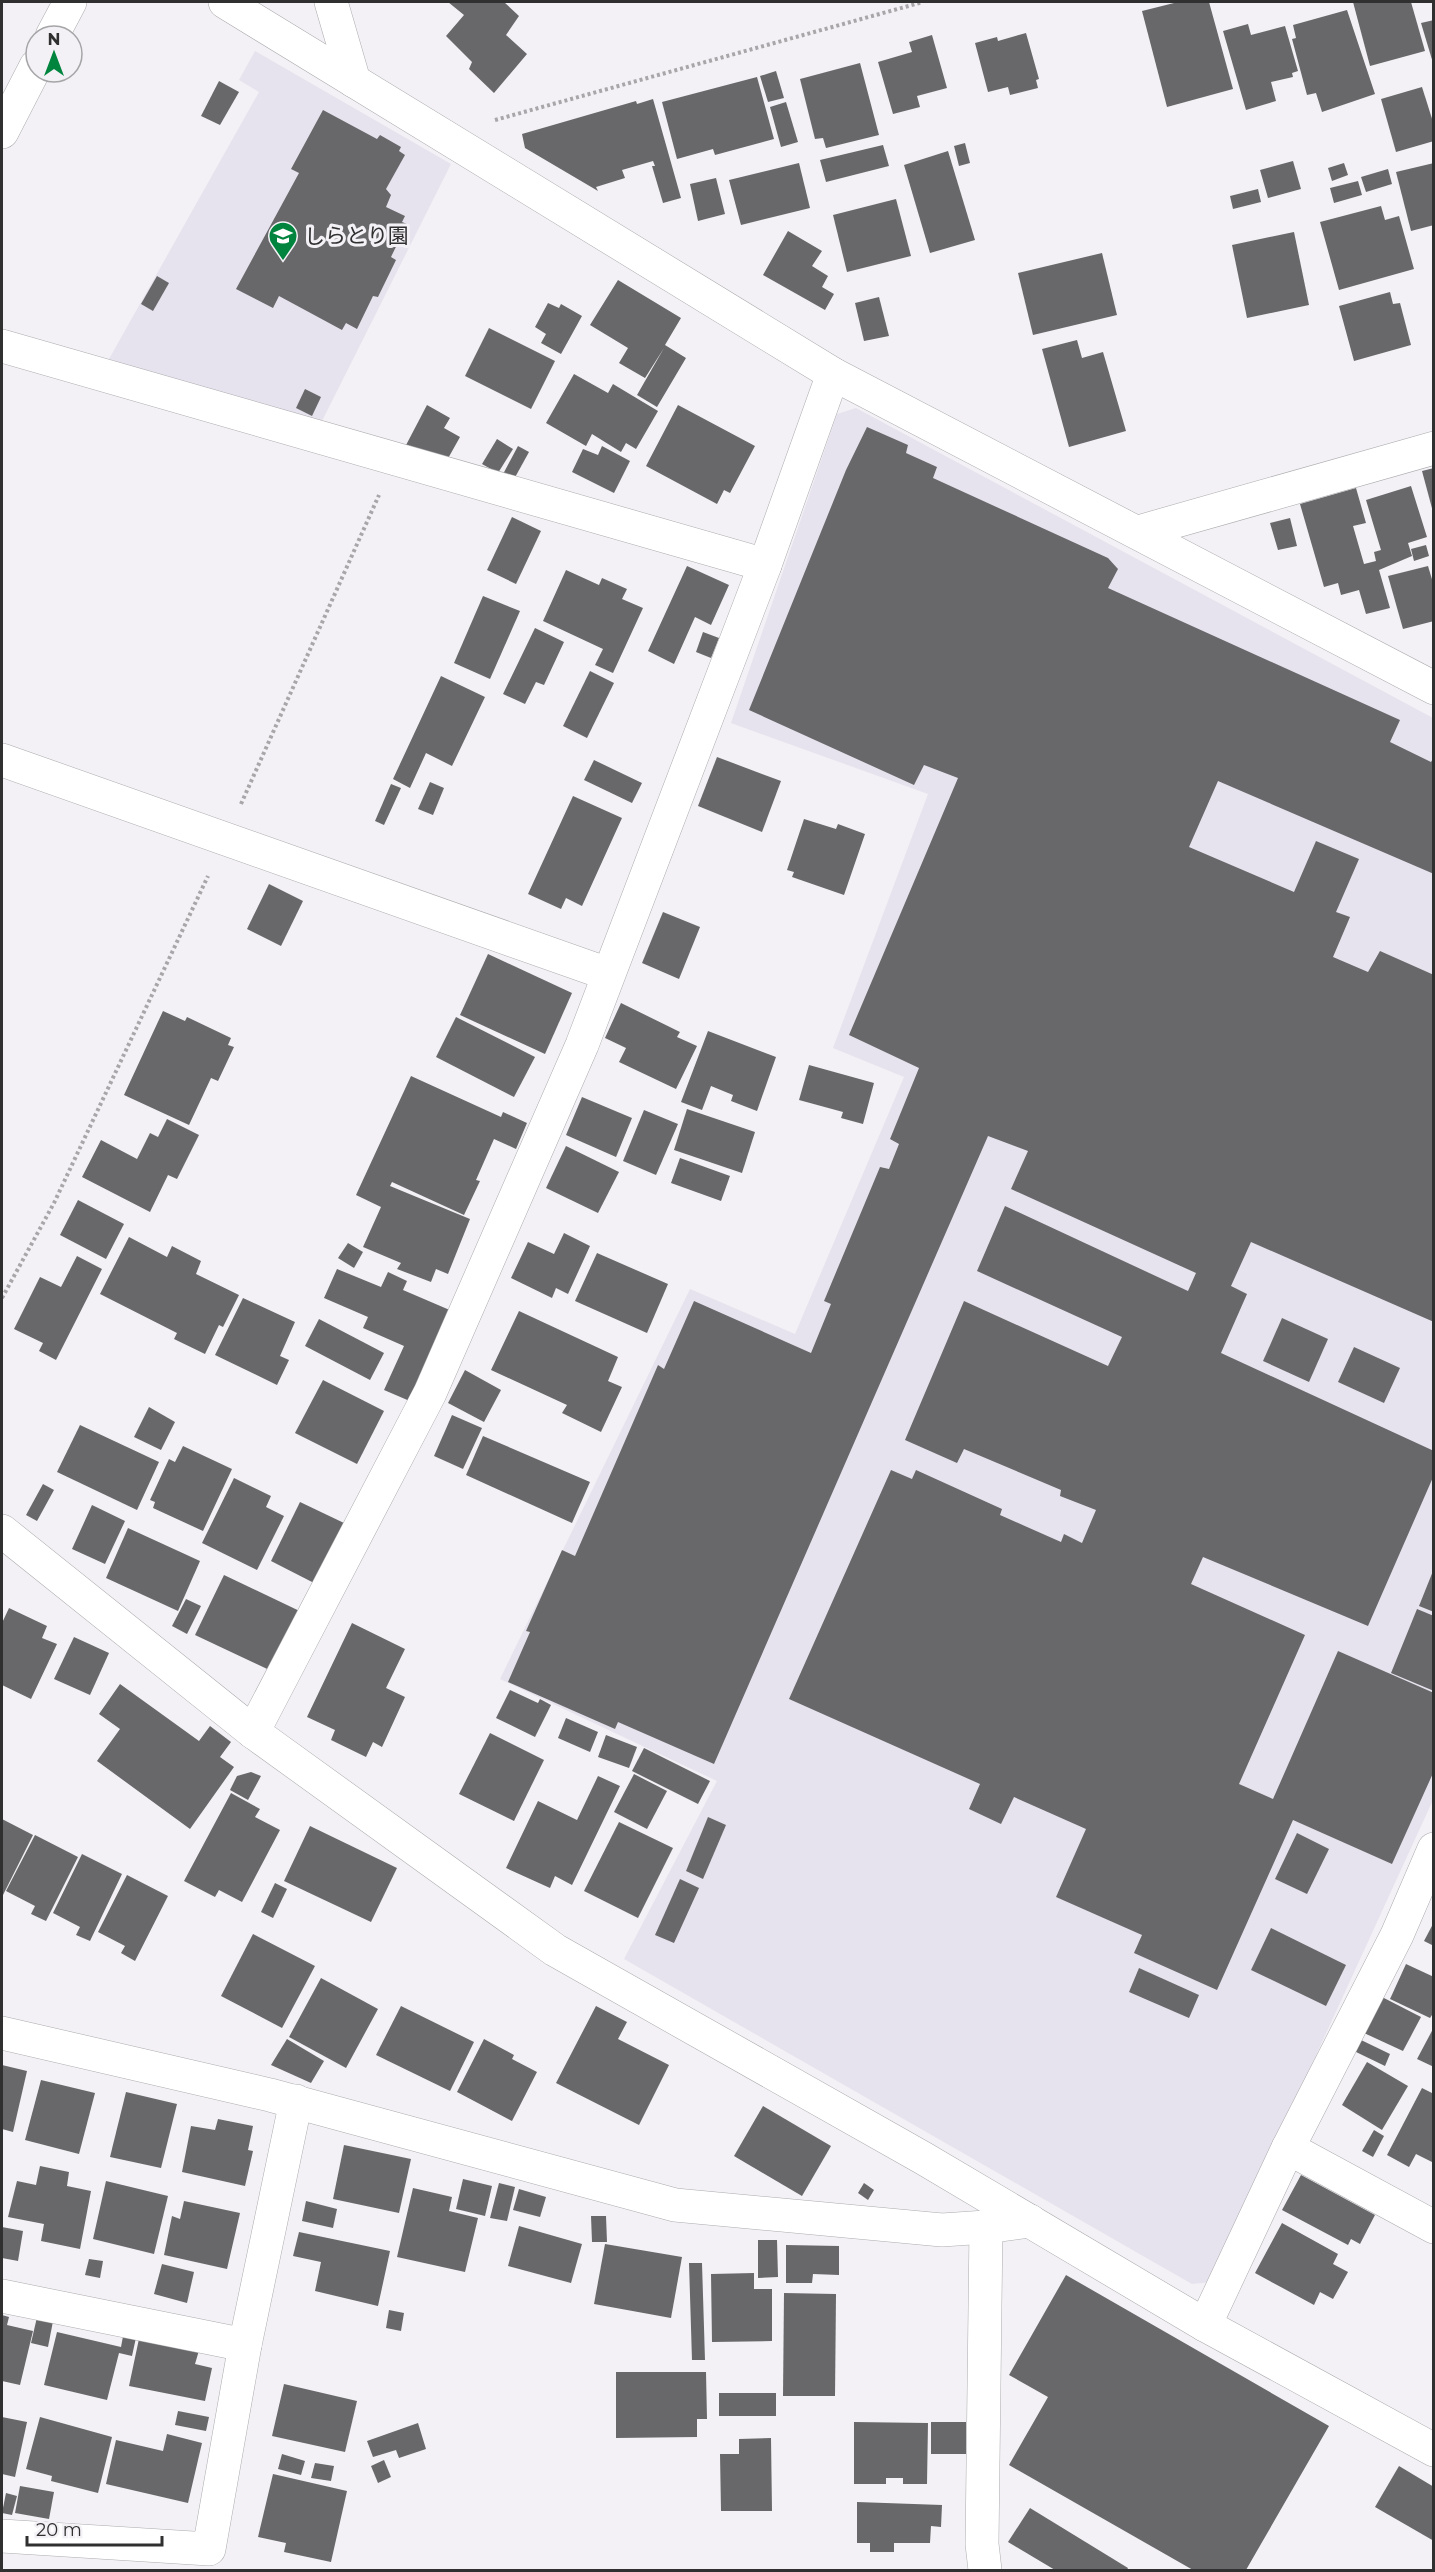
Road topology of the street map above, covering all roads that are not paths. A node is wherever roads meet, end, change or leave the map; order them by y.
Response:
1 (70, 2) edge
2 (225, 2) edge
3 (331, 2) edge
4 (58, 24) edge
5 (354, 81) junction
6 (27, 84) edge
7 (2, 132) edge
8 (2, 346) edge
9 (833, 374) junction
10 (1434, 448) edge
11 (1138, 532) junction
12 (765, 565) junction
13 (1434, 688) edge
14 (2, 760) edge
15 (608, 974) junction
16 (2, 1531) edge
17 (253, 1732) junction
18 (1434, 1849) edge
19 (2, 2033) edge
20 (296, 2101) junction
21 (1288, 2148) junction
22 (1030, 2221) junction
23 (1434, 2227) edge
24 (986, 2228) junction
25 (2, 2296) edge
26 (1205, 2325) junction
27 (245, 2345) junction
28 (1434, 2450) edge
29 (2, 2535) edge
30 (985, 2571) edge

1 - 4 street
2 - 5 street
3 - 5 street
5 - 9 street
6 - 7 street
8 - 12 street
9 - 11 street
9 - 12 street
10 - 11 street
11 - 13 street
12 - 15 street
14 - 15 street
15 - 17 street
16 - 17 street
17 - 22 street
18 - 21 street
19 - 20 street
20 - 24 street
20 - 27 street
21 - 23 street
21 - 26 street
22 - 24 street
22 - 26 street
24 - 30 street
25 - 27 street
26 - 28 street
27 - 29 street

